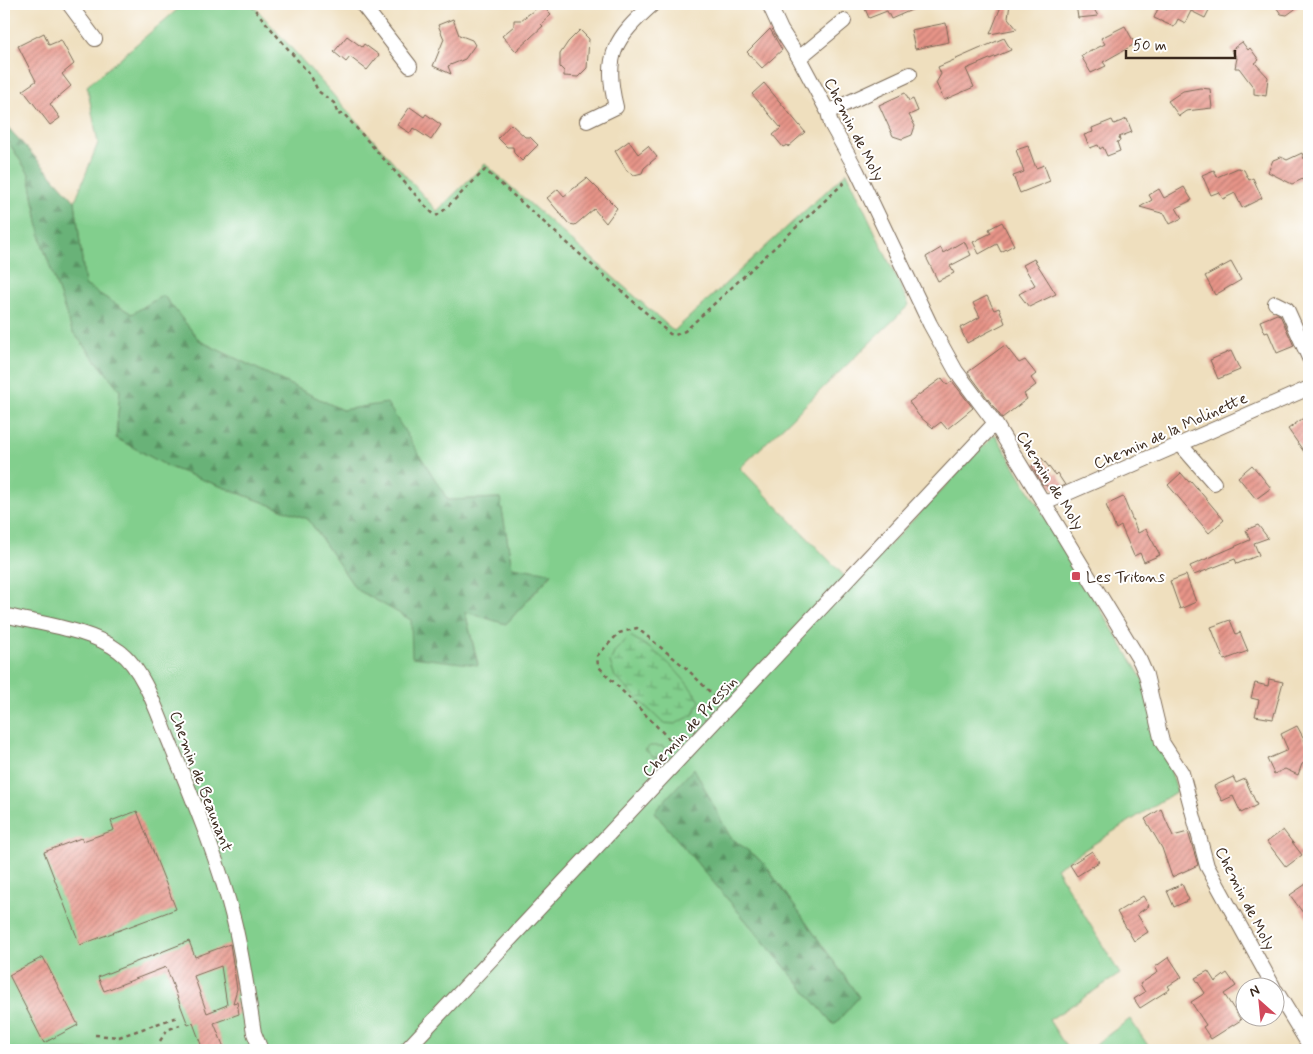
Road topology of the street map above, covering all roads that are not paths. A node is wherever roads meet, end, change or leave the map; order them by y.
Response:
1 (69, 4) edge
2 (362, 4) edge
3 (653, 4) edge
4 (769, 4) edge
5 (844, 21) dead end
6 (95, 39) dead end
7 (799, 58) junction
8 (410, 66) dead end
9 (910, 74) dead end
10 (828, 112) junction
11 (587, 122) dead end
12 (1276, 303) dead end
13 (1309, 358) edge
14 (1309, 388) edge
15 (995, 423) junction
16 (1180, 444) junction
17 (1214, 483) dead end
18 (1045, 503) junction
19 (4, 615) edge
20 (1268, 976) edge
21 (1286, 1007) edge
22 (1309, 1045) edge
23 (261, 1050) edge
24 (406, 1050) edge

1 - 6 street
2 - 8 street
3 - 11 street
4 - 7 street, Chemin de Moly
5 - 7 street
7 - 10 street, Chemin de Moly
9 - 10 street
10 - 15 street, Chemin de Moly
12 - 13 street
14 - 16 street, Chemin de la Molinette
15 - 18 street, Chemin de Moly
15 - 24 street, Chemin de Pressin
16 - 17 street
16 - 18 street, Chemin de la Molinette
18 - 20 street, Chemin de Moly
19 - 23 street, Chemin de Beaunant
21 - 22 street

